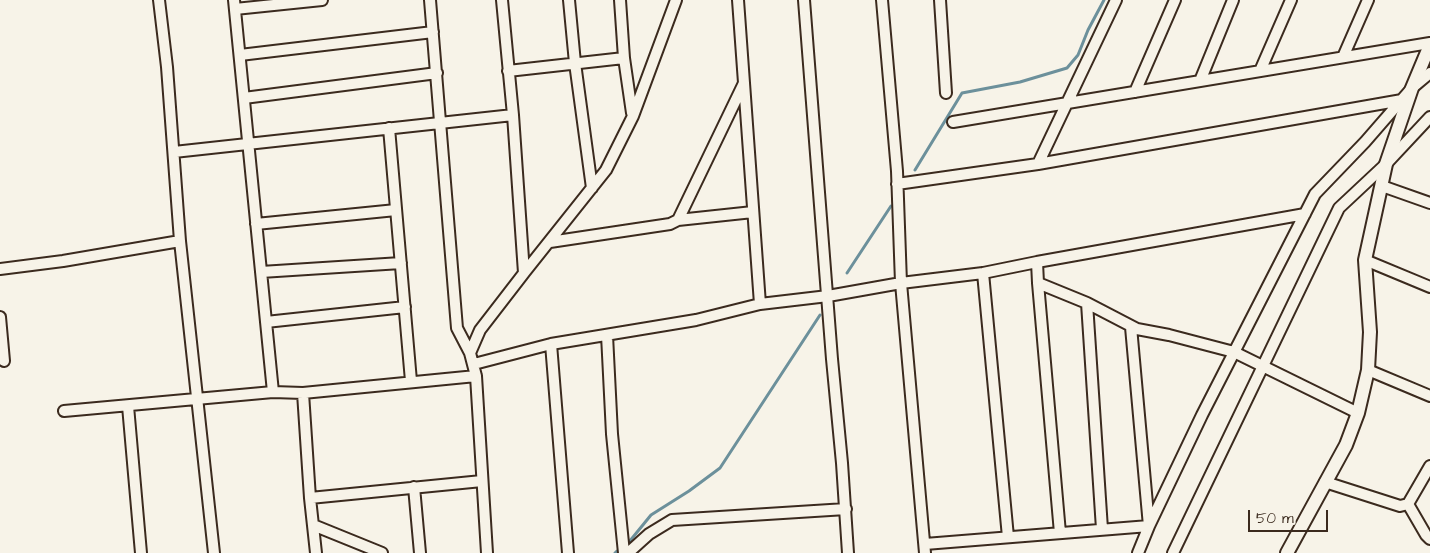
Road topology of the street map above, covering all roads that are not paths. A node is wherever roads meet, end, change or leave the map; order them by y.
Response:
1 (160, 0) edge
2 (322, 0) edge
3 (430, 0) edge
4 (502, 0) edge
5 (569, 0) edge
6 (620, 0) edge
7 (676, 0) edge
8 (738, 0) edge
9 (804, 0) edge
10 (882, 0) edge
11 (940, 0) edge
12 (1116, 0) edge
13 (1175, 0) edge
14 (1233, 0) edge
15 (1291, 0) edge
16 (1368, 0) edge
17 (235, 5) edge
18 (433, 32) junction
19 (1430, 44) edge
20 (240, 55) junction
21 (1343, 57) junction
22 (624, 58) junction
23 (575, 63) junction
24 (508, 71) junction
25 (1260, 71) junction
26 (437, 73) junction
27 (1430, 73) edge
28 (1200, 81) junction
29 (744, 82) junction
30 (1412, 88) junction
31 (1135, 92) junction
32 (946, 93) dead end
33 (244, 98) junction
34 (1402, 100) junction
35 (1068, 103) junction
36 (513, 115) junction
37 (633, 116) junction
38 (1430, 117) edge
39 (441, 122) junction
40 (953, 122) dead end
41 (389, 128) junction
42 (248, 144) junction
43 (174, 152) junction
44 (1038, 164) junction
45 (1386, 164) junction
46 (898, 184) junction
47 (1382, 186) junction
48 (592, 188) junction
49 (1428, 200) edge
50 (396, 210) junction
51 (753, 212) junction
52 (1305, 214) junction
53 (678, 220) junction
54 (256, 224) junction
55 (180, 241) junction
56 (550, 242) junction
57 (1365, 260) junction
58 (1037, 262) junction
59 (401, 263) junction
60 (0, 269) edge
61 (261, 272) junction
62 (524, 273) junction
63 (983, 273) junction
64 (902, 283) junction
65 (1038, 283) junction
66 (1430, 287) edge
67 (828, 296) junction
68 (1087, 303) junction
69 (760, 304) junction
70 (405, 307) junction
71 (0, 317) edge
72 (266, 322) junction
73 (1131, 327) junction
74 (607, 335) junction
75 (1, 344) edge
76 (551, 344) junction
77 (1234, 352) junction
78 (470, 354) junction
79 (4, 361) dead end
80 (474, 364) junction
81 (1263, 366) junction
82 (1368, 370) junction
83 (476, 376) junction
84 (411, 381) junction
85 (273, 392) junction
86 (303, 393) junction
87 (1430, 396) edge
88 (197, 399) junction
89 (128, 406) junction
90 (64, 411) dead end
91 (1358, 413) junction
92 (1430, 466) edge
93 (482, 480) junction
94 (1326, 482) junction
95 (414, 488) junction
96 (310, 498) junction
97 (1408, 504) junction
98 (846, 509) junction
99 (313, 525) junction
100 (1149, 526) junction
101 (1102, 529) junction
102 (1060, 533) junction
103 (1008, 537) junction
104 (1430, 538) edge
105 (925, 548) edge
106 (141, 553) edge
107 (214, 553) edge
108 (316, 553) edge
109 (382, 553) edge
110 (420, 553) edge
111 (487, 553) edge
112 (568, 553) edge
113 (626, 553) edge
114 (848, 553) edge
115 (1138, 553) edge
116 (1173, 553) edge
117 (1287, 553) edge

1 - 43 street
2 - 17 street
3 - 18 street
4 - 24 street
5 - 23 street
6 - 22 street
7 - 37 street
8 - 29 street
9 - 67 street
10 - 46 street
11 - 32 street
12 - 35 street
13 - 31 street
14 - 28 street
15 - 25 street
16 - 21 street
17 - 20 street
18 - 20 street
18 - 26 street
19 - 21 street
19 - 30 street
20 - 33 street
21 - 25 street
22 - 23 street
22 - 37 street
23 - 24 street
23 - 48 street
24 - 36 street
25 - 28 street
26 - 33 street
26 - 39 street
27 - 30 street
28 - 31 street
29 - 51 street
29 - 53 street
30 - 34 street
30 - 45 street
31 - 35 street
33 - 42 street
34 - 44 street
34 - 52 street
35 - 40 street
35 - 44 street
36 - 39 street
36 - 62 street
37 - 48 street
38 - 45 street
39 - 41 street
39 - 78 street
41 - 42 street
41 - 50 street
42 - 43 street
42 - 54 street
43 - 55 street
44 - 46 street
45 - 47 street
45 - 81 street
46 - 64 street
47 - 49 street
47 - 57 street
48 - 56 street
50 - 54 street
50 - 59 street
51 - 53 street
51 - 69 street
52 - 58 street
52 - 77 street
53 - 56 street
54 - 61 street
55 - 60 street
55 - 88 street
56 - 62 street
57 - 66 street
57 - 82 street
58 - 63 street
58 - 65 street
59 - 61 street
59 - 70 street
61 - 72 street
62 - 78 street
63 - 64 street
63 - 103 street
64 - 67 street
64 - 105 street
65 - 68 street
65 - 102 street
67 - 69 street
67 - 98 street
68 - 73 street
68 - 101 street
69 - 74 street
70 - 72 street
70 - 84 street
71 - 75 street
72 - 85 street
73 - 77 street
73 - 100 street
74 - 76 street
74 - 113 street
75 - 79 street
76 - 80 street
76 - 112 street
77 - 81 street
77 - 100 street
78 - 80 street
80 - 83 street
81 - 91 street
81 - 116 street
82 - 87 street
82 - 91 street
83 - 84 street
83 - 93 street
84 - 86 street
85 - 86 street
85 - 88 street
86 - 96 street
88 - 89 street
88 - 107 street
89 - 90 street
89 - 106 street
91 - 94 street
92 - 97 street
93 - 95 street
93 - 111 street
94 - 97 street
94 - 117 street
95 - 96 street
95 - 110 street
96 - 99 street
97 - 104 street
98 - 113 street
98 - 114 street
99 - 108 street
99 - 109 street
100 - 101 street
100 - 115 street
101 - 102 street
102 - 103 street
103 - 105 street

